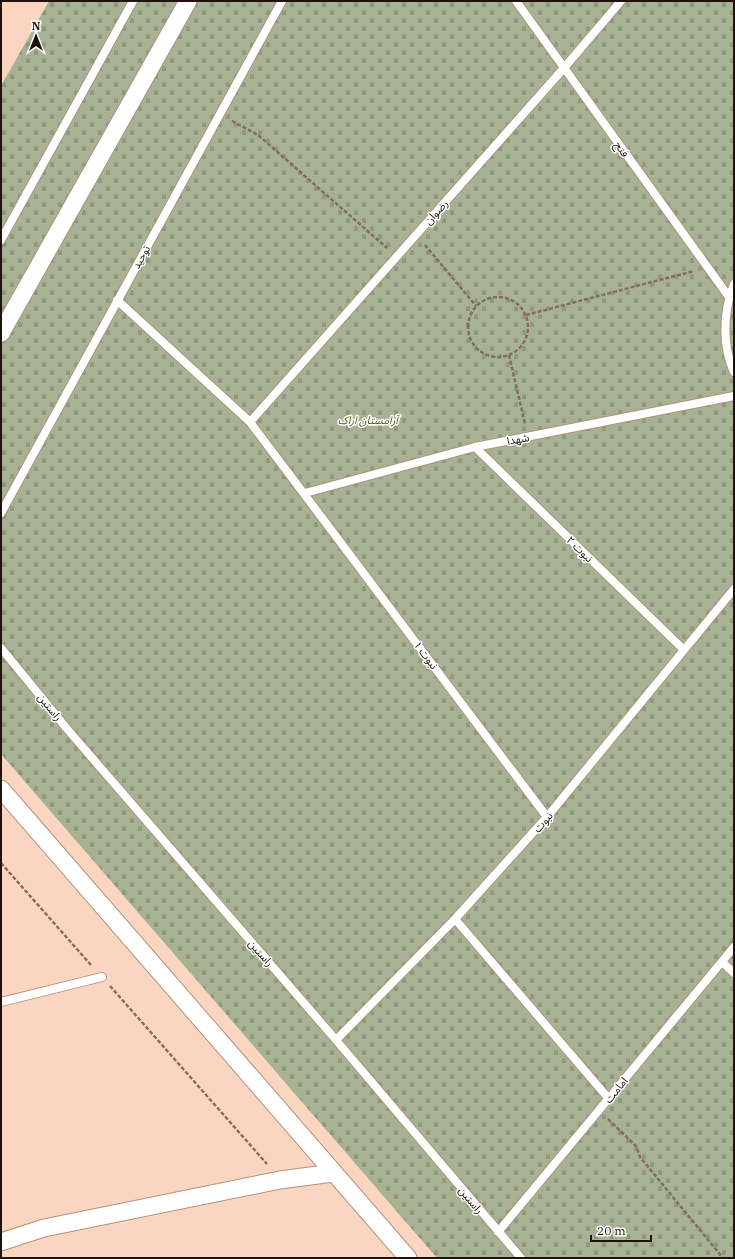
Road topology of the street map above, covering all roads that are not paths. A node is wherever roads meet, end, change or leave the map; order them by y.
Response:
1 (133, 1) edge
2 (188, 1) edge
3 (282, 1) edge
4 (516, 1) edge
5 (621, 1) edge
6 (564, 68) junction
7 (1, 240) edge
8 (734, 284) edge
9 (729, 297) junction
10 (117, 300) junction
11 (1, 333) edge
12 (734, 372) edge
13 (734, 396) edge
14 (250, 422) junction
15 (475, 447) junction
16 (305, 493) junction
17 (1, 513) edge
18 (734, 589) edge
19 (1, 648) edge
20 (684, 650) junction
21 (1, 789) edge
22 (547, 817) junction
23 (455, 919) junction
24 (734, 947) edge
25 (722, 962) junction
26 (734, 973) edge
27 (102, 977) road end
28 (1, 1002) edge
29 (336, 1040) junction
30 (609, 1099) junction
31 (333, 1173) junction
32 (498, 1232) junction
33 (1, 1242) edge
34 (408, 1258) edge
35 (521, 1258) edge

1 - 7 lane
2 - 11 street
3 - 10 lane, توحید
4 - 6 lane, فتح
5 - 6 lane, رضوان
6 - 9 lane, فتح
6 - 14 lane, رضوان
8 - 9 lane
9 - 12 lane
10 - 14 lane, نبوت ۱
10 - 17 lane, توحید
13 - 15 lane, شهدا
14 - 16 lane, نبوت ۱
15 - 16 lane, شهدا
15 - 20 lane, نبوت ۲
16 - 22 lane, نبوت ۱
18 - 20 lane, نبوت
19 - 29 lane, راستین
20 - 22 lane, نبوت
21 - 31 street
22 - 23 lane, نبوت
23 - 29 lane, نبوت
23 - 30 lane
24 - 25 lane, امامت
25 - 26 lane
25 - 30 lane, امامت
27 - 28 lane
29 - 32 lane, راستین
30 - 32 lane, امامت
31 - 33 street
31 - 34 street
32 - 35 lane, راستین

